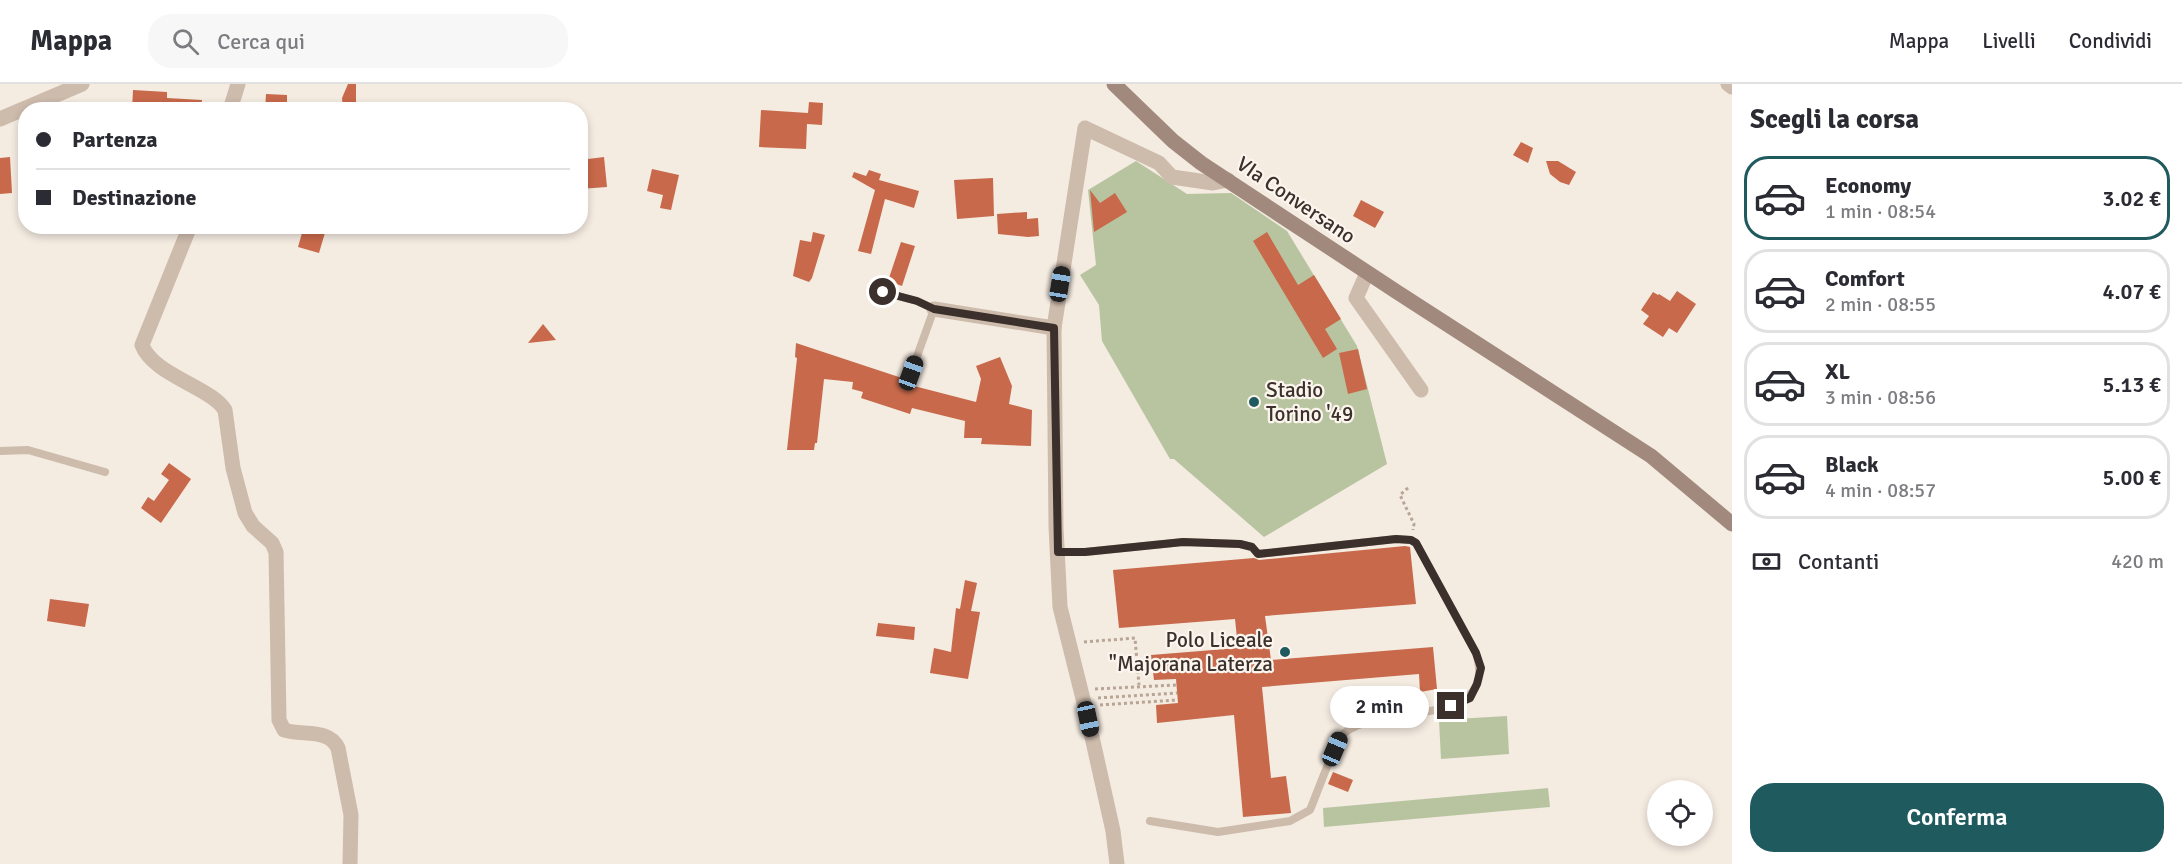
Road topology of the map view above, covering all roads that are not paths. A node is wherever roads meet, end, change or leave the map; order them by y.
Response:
1 (82, 84) edge
2 (238, 84) edge
3 (1113, 84) edge
4 (1728, 84) edge
5 (1732, 87) edge
6 (41, 102) edge
7 (232, 102) edge
8 (18, 112) edge
9 (0, 120) edge
10 (1228, 180) junction
11 (187, 234) edge
12 (1367, 273) junction
13 (883, 292) dead end
14 (934, 309) junction
15 (1054, 328) junction
16 (911, 373) dead end
17 (1421, 390) dead end
18 (0, 451) edge
19 (105, 472) dead end
20 (1732, 524) edge
21 (1058, 552) junction
22 (1150, 820) dead end
23 (1115, 862) edge
24 (350, 864) edge

1 - 6 street
2 - 7 street
3 - 10 main road, VIa Conversano
4 - 5 street
8 - 9 street
10 - 12 main road, VIa Conversano
10 - 15 street
11 - 24 street
12 - 17 street
12 - 20 main road, VIa Conversano
13 - 14 lane
14 - 15 street
14 - 16 lane
15 - 21 street
18 - 19 lane
21 - 22 lane
21 - 23 street

